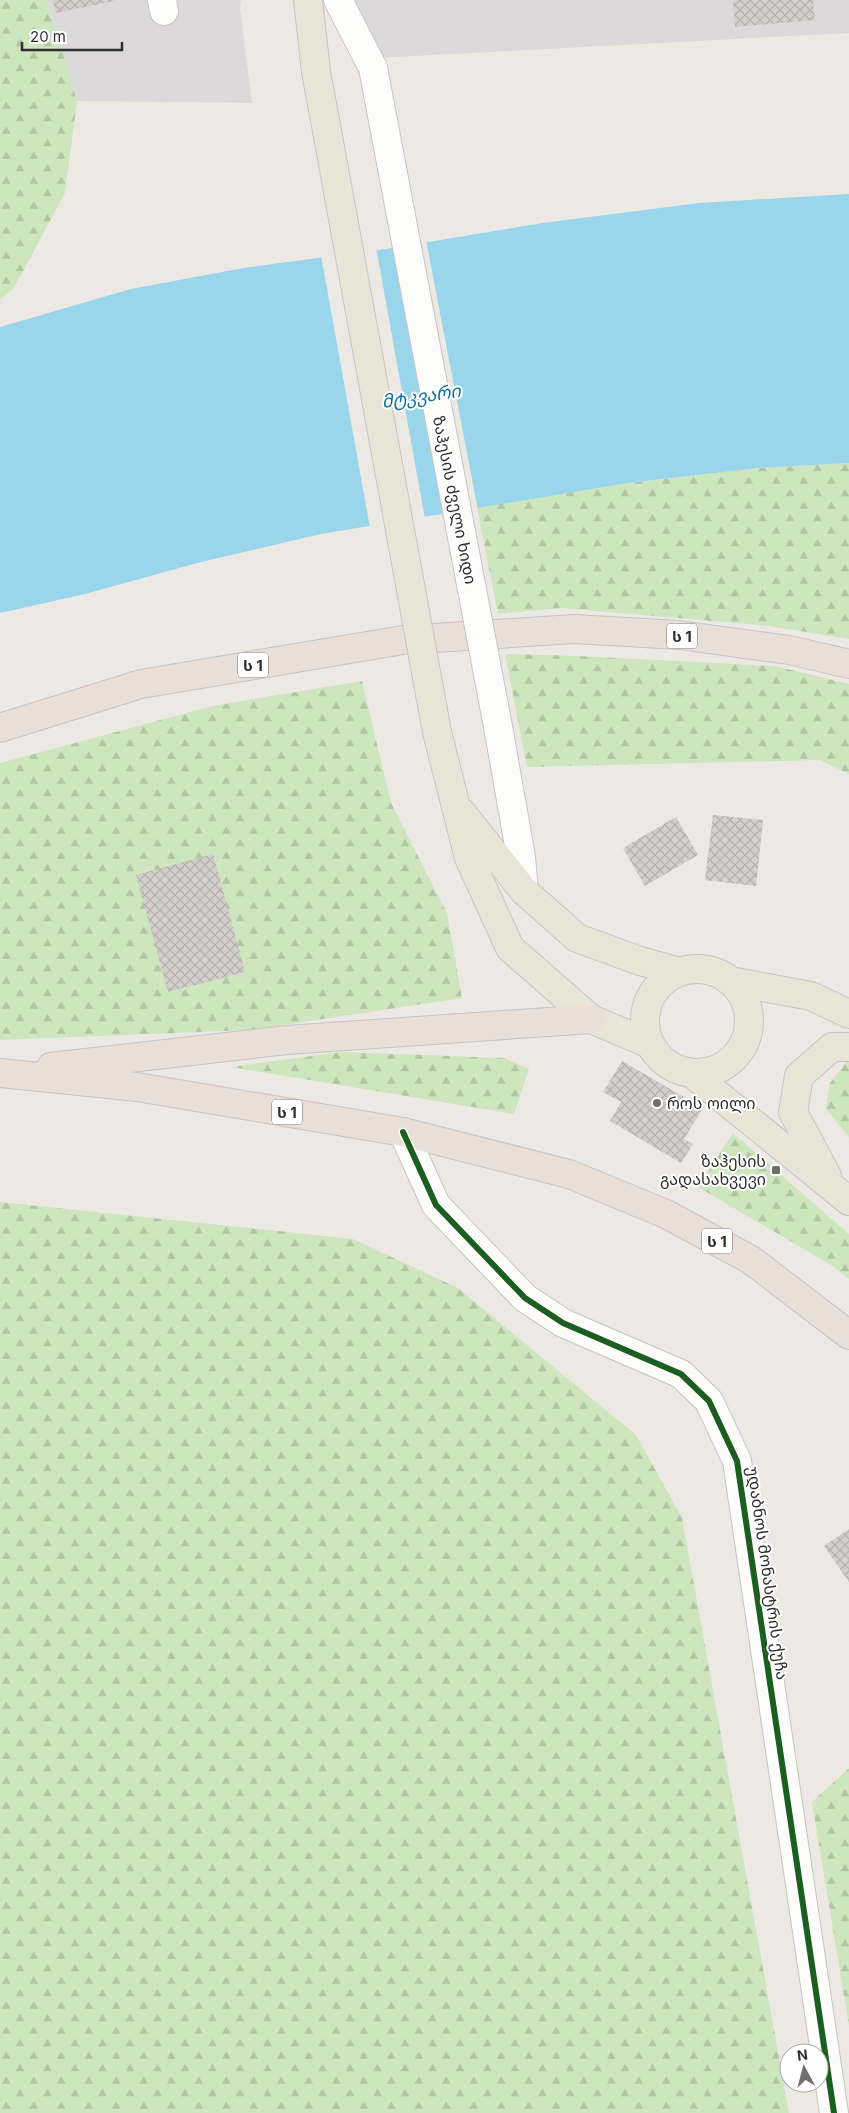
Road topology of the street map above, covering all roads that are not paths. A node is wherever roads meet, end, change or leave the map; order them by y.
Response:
1 (308, 0) edge
2 (338, 0) edge
3 (849, 664) edge
4 (0, 728) edge
5 (456, 806) junction
6 (524, 891) junction
7 (680, 972) junction
8 (730, 980) junction
9 (849, 1014) edge
10 (591, 1019) junction
11 (650, 1044) junction
12 (849, 1047) edge
13 (690, 1072) junction
14 (0, 1073) edge
15 (402, 1132) junction
16 (841, 1193) edge
17 (849, 1335) edge
18 (834, 2113) edge

1 - 5 main road, bridge
2 - 6 street, ზაჰესის ძველი ხიდი, bridge
3 - 4 highway, ს 1
5 - 6 main road
5 - 10 main road
6 - 7 main road
7 - 8 main road
7 - 11 main road
8 - 9 main road
8 - 13 main road
10 - 11 main road
10 - 14 highway
11 - 13 main road
12 - 16 main road
13 - 16 main road
14 - 15 highway, ს 1
15 - 17 highway, ს 1
15 - 18 street, უდაბნოს მონასტრის ქუჩა

